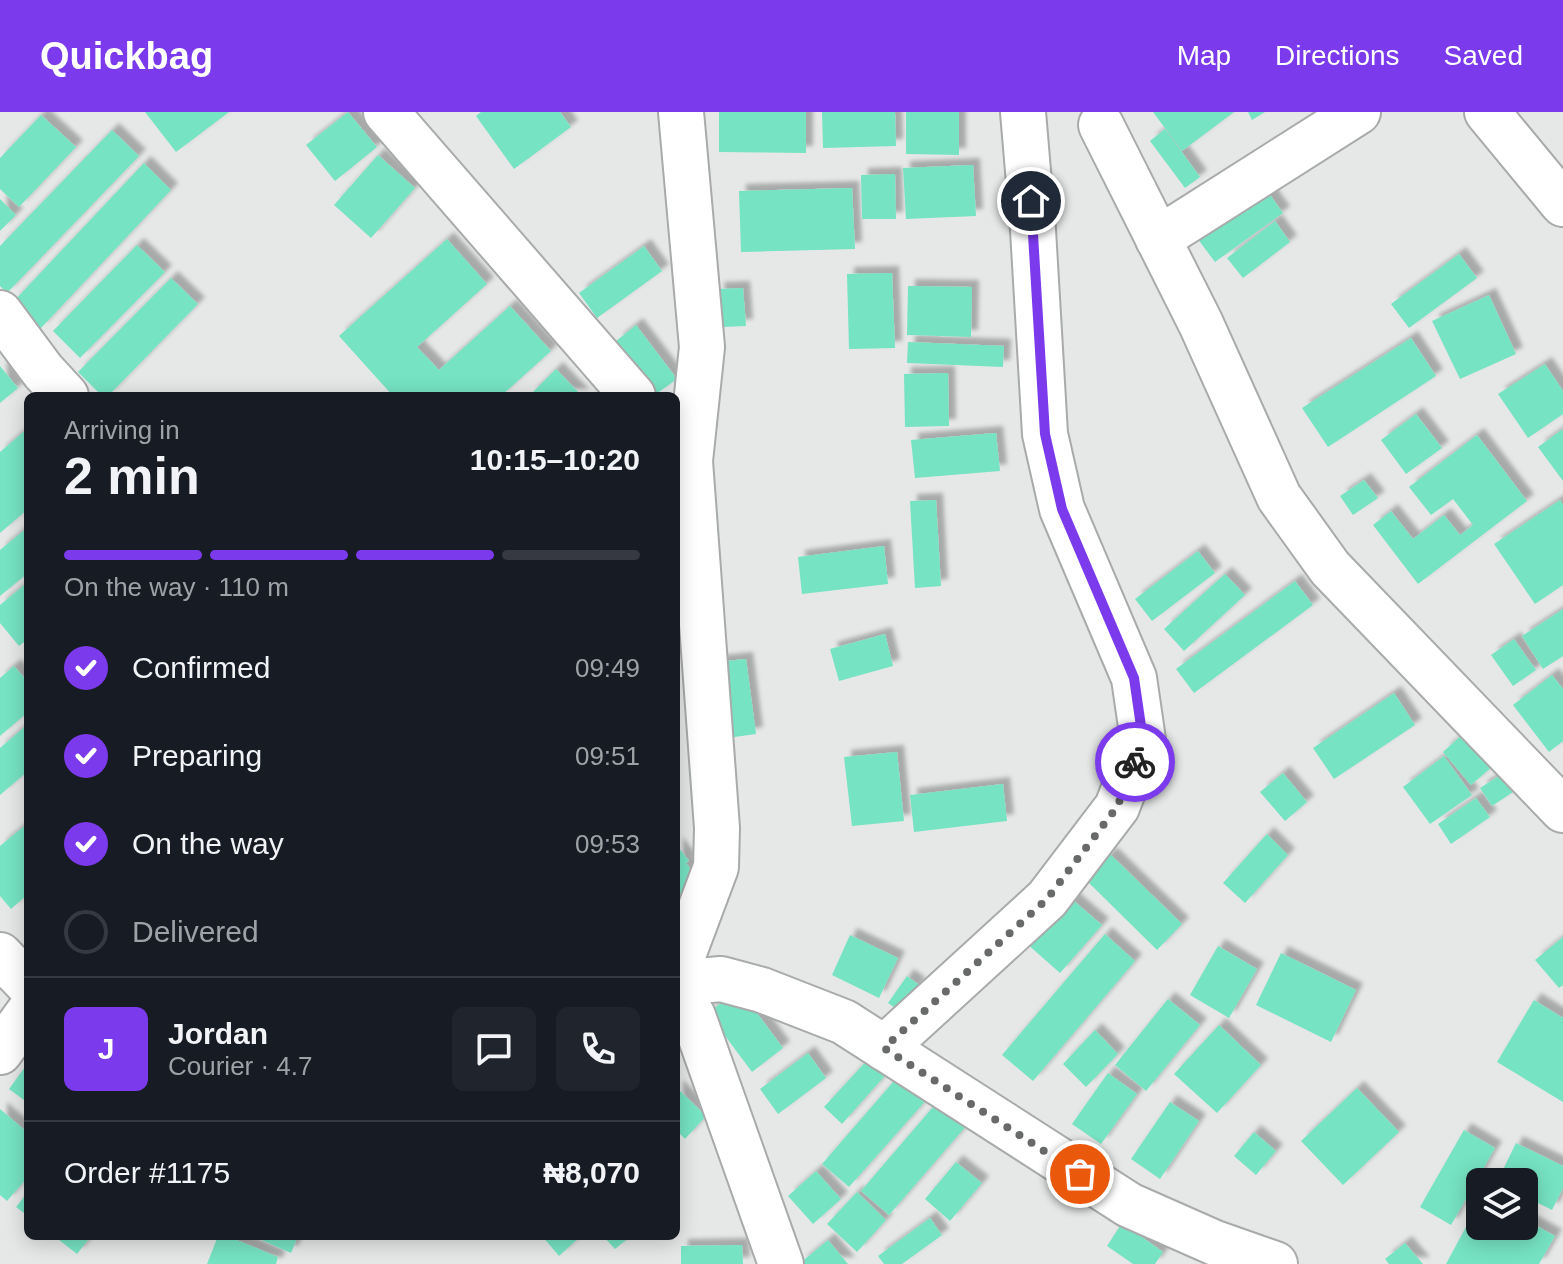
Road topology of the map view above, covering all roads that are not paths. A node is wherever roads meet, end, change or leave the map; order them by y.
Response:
1 (386, 112) edge
2 (681, 112) edge
3 (1023, 112) edge
4 (1358, 112) edge
5 (1487, 112) edge
6 (1101, 125) dead end
7 (1563, 204) edge
8 (1158, 239) junction
9 (0, 313) edge
10 (62, 392) edge
11 (630, 392) edge
12 (683, 453) edge
13 (1563, 808) edge
14 (0, 955) edge
15 (680, 963) edge
16 (24, 980) edge
17 (680, 985) edge
18 (680, 993) edge
19 (24, 1019) edge
20 (884, 1048) junction
21 (0, 1052) edge
22 (781, 1264) edge
23 (1275, 1264) edge

1 - 11 street
2 - 12 street
3 - 20 street
4 - 8 street
5 - 7 street
6 - 8 street
8 - 13 street
9 - 10 street
12 - 15 street
14 - 16 street
17 - 20 street
18 - 22 street
19 - 21 street
20 - 23 street

